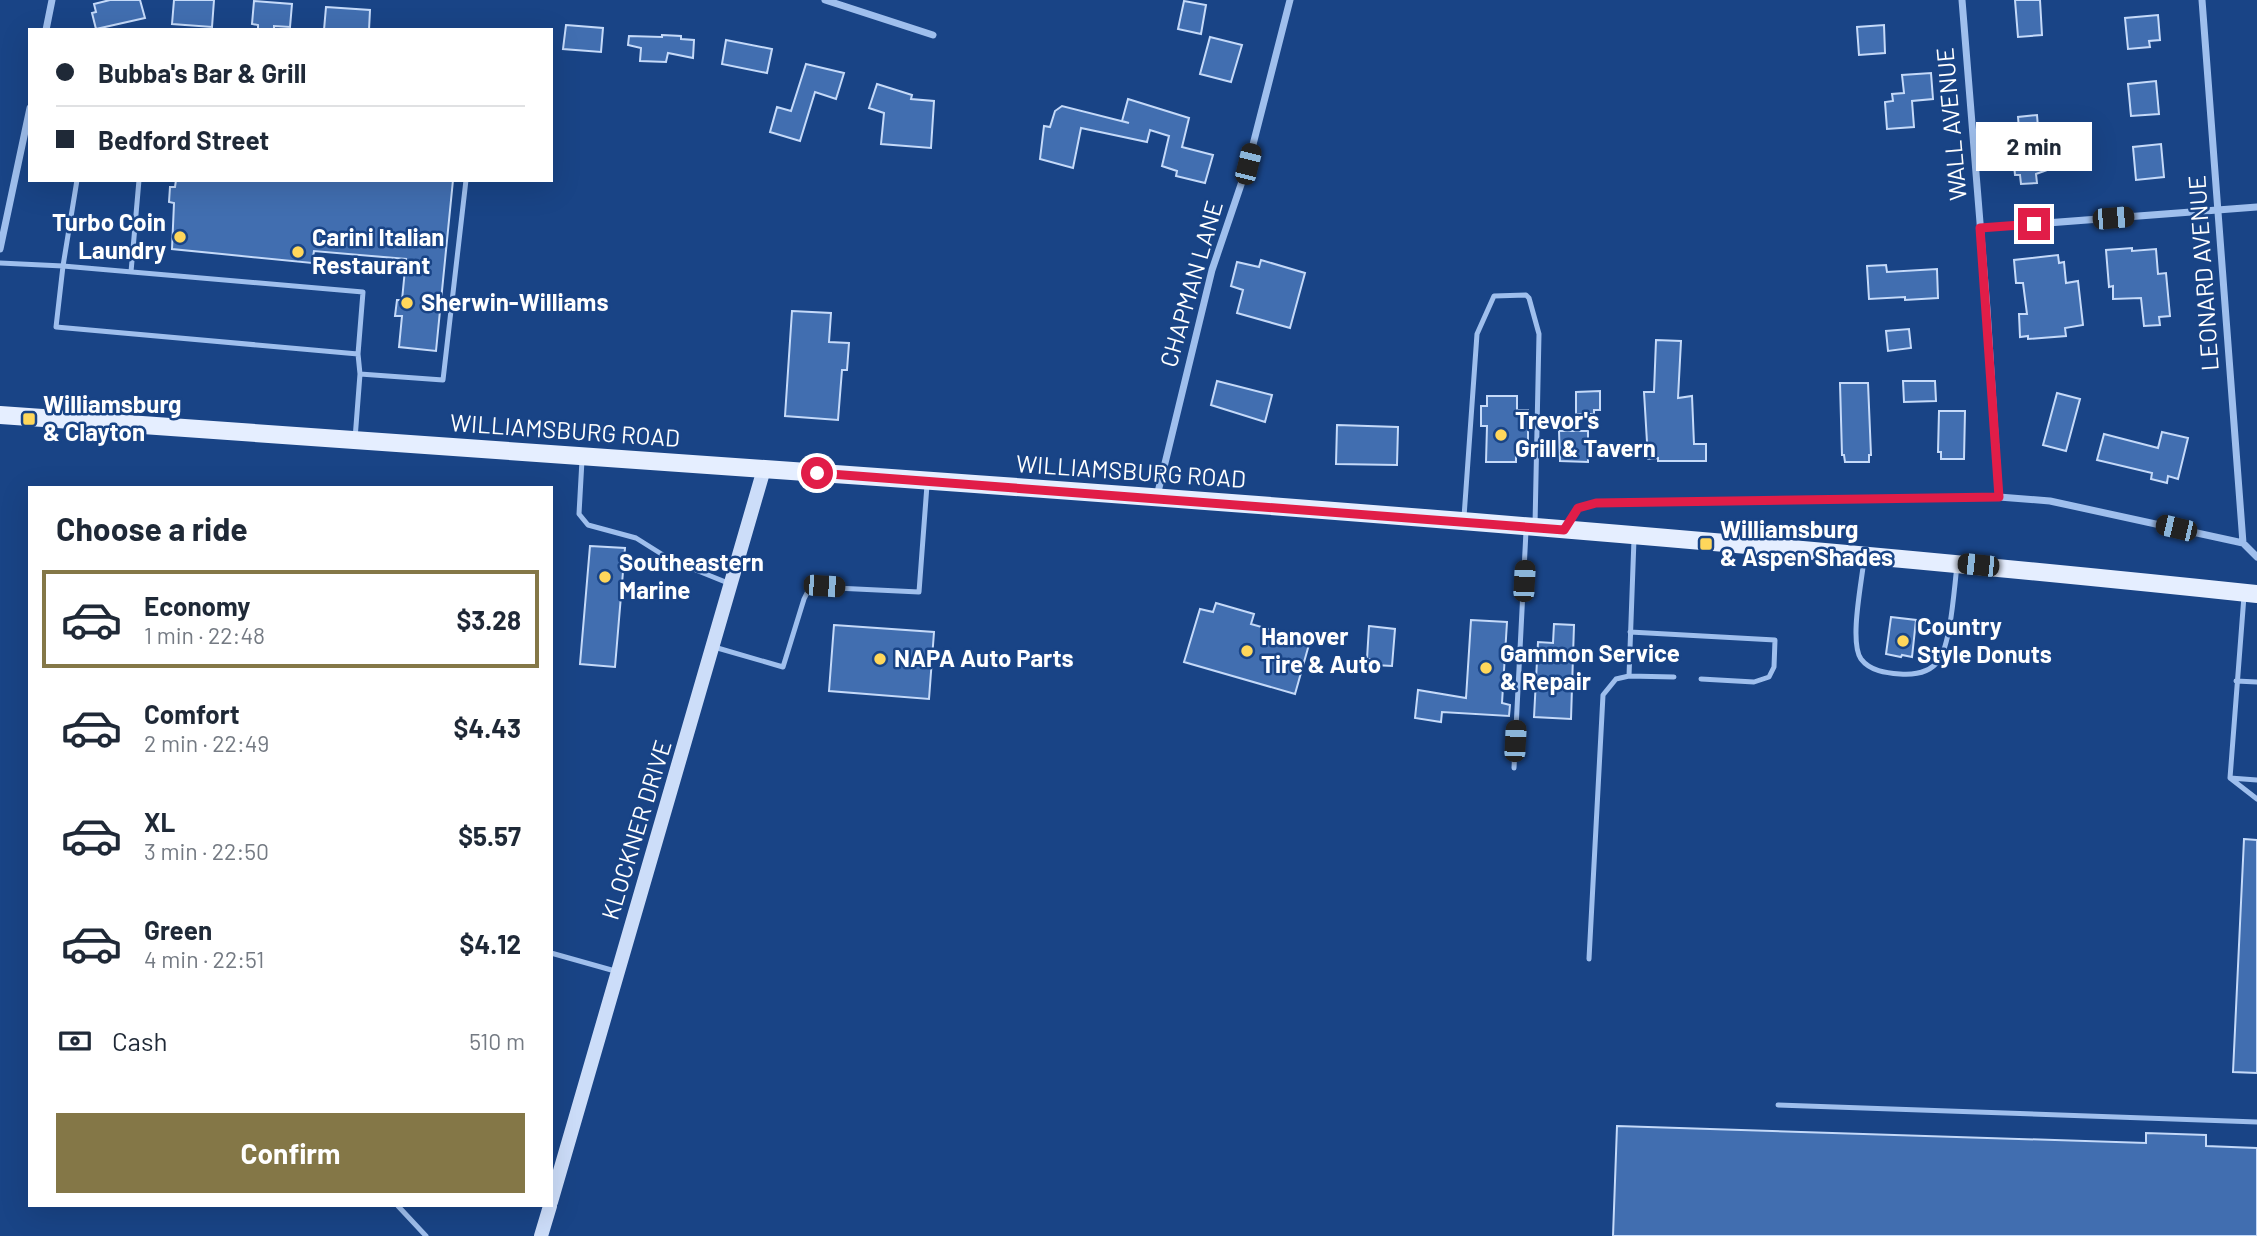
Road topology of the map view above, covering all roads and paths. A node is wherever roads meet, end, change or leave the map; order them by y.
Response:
1 (52, 0) edge
2 (825, 0) edge
3 (1290, 0) edge
4 (1962, 0) edge
5 (2202, 0) edge
6 (46, 28) edge
7 (933, 36) dead end
8 (28, 117) edge
9 (77, 182) edge
10 (139, 182) edge
11 (466, 182) edge
12 (2257, 207) edge
13 (2220, 210) junction
14 (1980, 228) junction
15 (0, 249) edge
16 (0, 263) edge
17 (63, 266) junction
18 (131, 272) junction
19 (358, 354) junction
20 (360, 374) junction
21 (0, 415) edge
22 (355, 442) junction
23 (582, 457) junction
24 (764, 469) junction
25 (927, 481) junction
26 (1999, 497) junction
27 (1156, 499) junction
28 (1463, 523) junction
29 (1531, 528) junction
30 (1564, 530) junction
31 (1634, 536) junction
32 (2243, 544) junction
33 (1865, 555) junction
34 (2257, 557) edge
35 (1958, 563) junction
36 (732, 584) junction
37 (2251, 593) edge
38 (1630, 632) junction
39 (714, 647) junction
40 (1629, 676) junction
41 (1674, 677) dead end
42 (1701, 679) dead end
43 (2236, 681) junction
44 (2257, 682) edge
45 (1514, 768) dead end
46 (2230, 778) junction
47 (2257, 780) edge
48 (2257, 799) edge
49 (553, 954) edge
50 (1589, 960) dead end
51 (619, 972) junction
52 (1777, 1105) dead end
53 (2257, 1122) edge
54 (553, 1197) edge
55 (399, 1207) edge
56 (550, 1207) edge
57 (426, 1236) edge
58 (541, 1236) edge

1 - 6 street
2 - 7 street
3 - 27 street, CHAPMAN LANE
4 - 14 street, WALL AVENUE
5 - 13 street, LEONARD AVENUE
8 - 15 street
9 - 17 lane
10 - 18 lane
11 - 20 lane
12 - 13 street
13 - 14 street
13 - 32 street, LEONARD AVENUE
14 - 26 street, WALL AVENUE
16 - 17 lane
17 - 18 lane
17 - 19 lane
18 - 19 lane
19 - 20 lane
20 - 22 lane
21 - 22 main road, WILLIAMSBURG ROAD
22 - 23 main road, WILLIAMSBURG ROAD
23 - 24 main road, WILLIAMSBURG ROAD
23 - 36 lane
24 - 25 main road, WILLIAMSBURG ROAD
24 - 36 street, KLOCKNER DRIVE
25 - 27 main road, WILLIAMSBURG ROAD
25 - 39 lane
26 - 30 street
26 - 32 street
27 - 28 main road, WILLIAMSBURG ROAD
28 - 29 main road, WILLIAMSBURG ROAD
28 - 29 lane
29 - 30 main road, WILLIAMSBURG ROAD
29 - 45 lane
30 - 31 main road, WILLIAMSBURG ROAD
31 - 33 main road, WILLIAMSBURG ROAD
31 - 38 lane
32 - 34 street
33 - 35 main road, WILLIAMSBURG ROAD
33 - 35 lane
35 - 37 main road, WILLIAMSBURG ROAD
36 - 39 street, KLOCKNER DRIVE
37 - 43 lane
38 - 40 lane
38 - 42 lane
39 - 51 street, KLOCKNER DRIVE
40 - 41 lane
40 - 50 lane
43 - 44 lane
43 - 46 lane
46 - 47 lane
46 - 48 lane
49 - 51 lane
51 - 54 street, KLOCKNER DRIVE
52 - 53 lane
55 - 57 lane
56 - 58 street, KLOCKNER DRIVE

